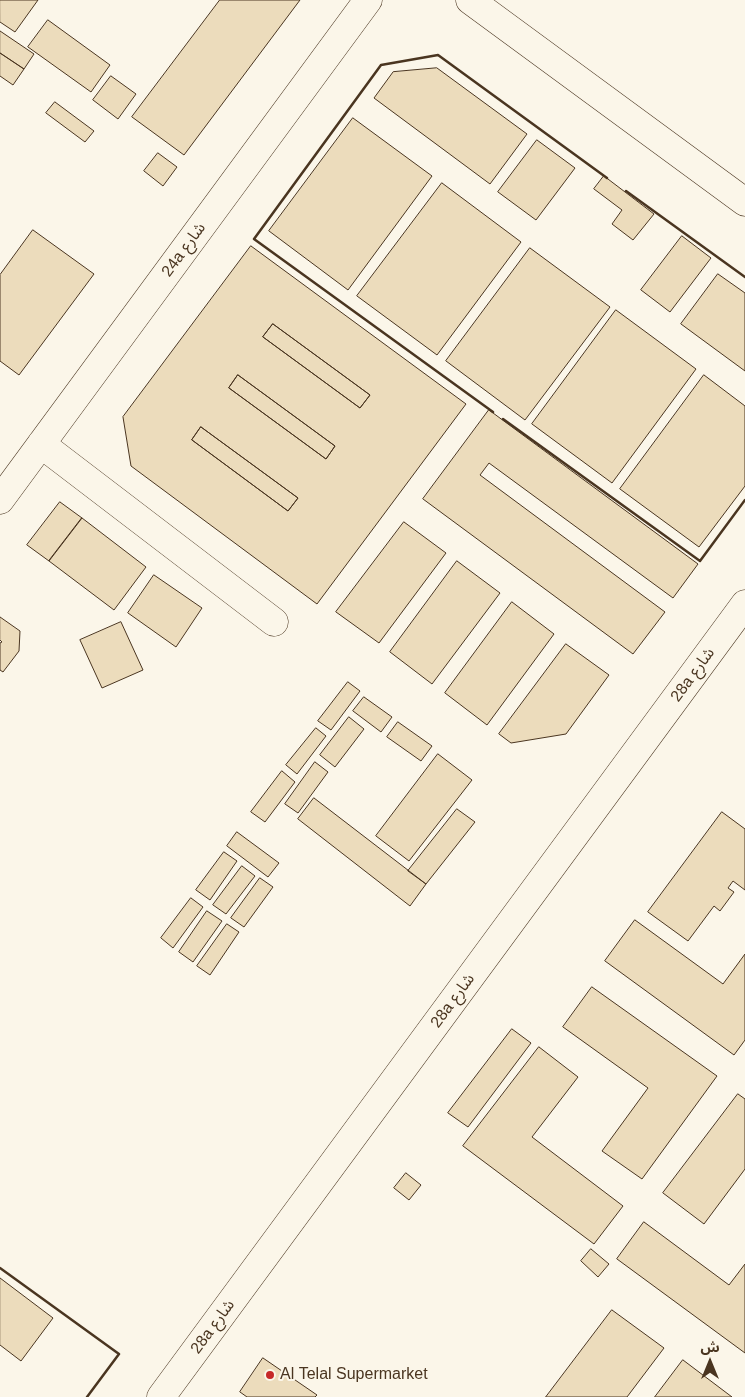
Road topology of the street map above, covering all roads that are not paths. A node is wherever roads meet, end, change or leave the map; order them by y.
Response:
1 (368, 0) edge
2 (470, 0) edge
3 (498, 8) edge
4 (745, 202) edge
5 (41, 444) junction
6 (0, 500) edge
7 (745, 604) edge
8 (274, 622) dead end
9 (161, 1397) edge

1 - 5 street, 24a شارع
2 - 3 street
3 - 4 street
5 - 6 street, 24a شارع
5 - 8 street
7 - 9 street, 28a شارع

